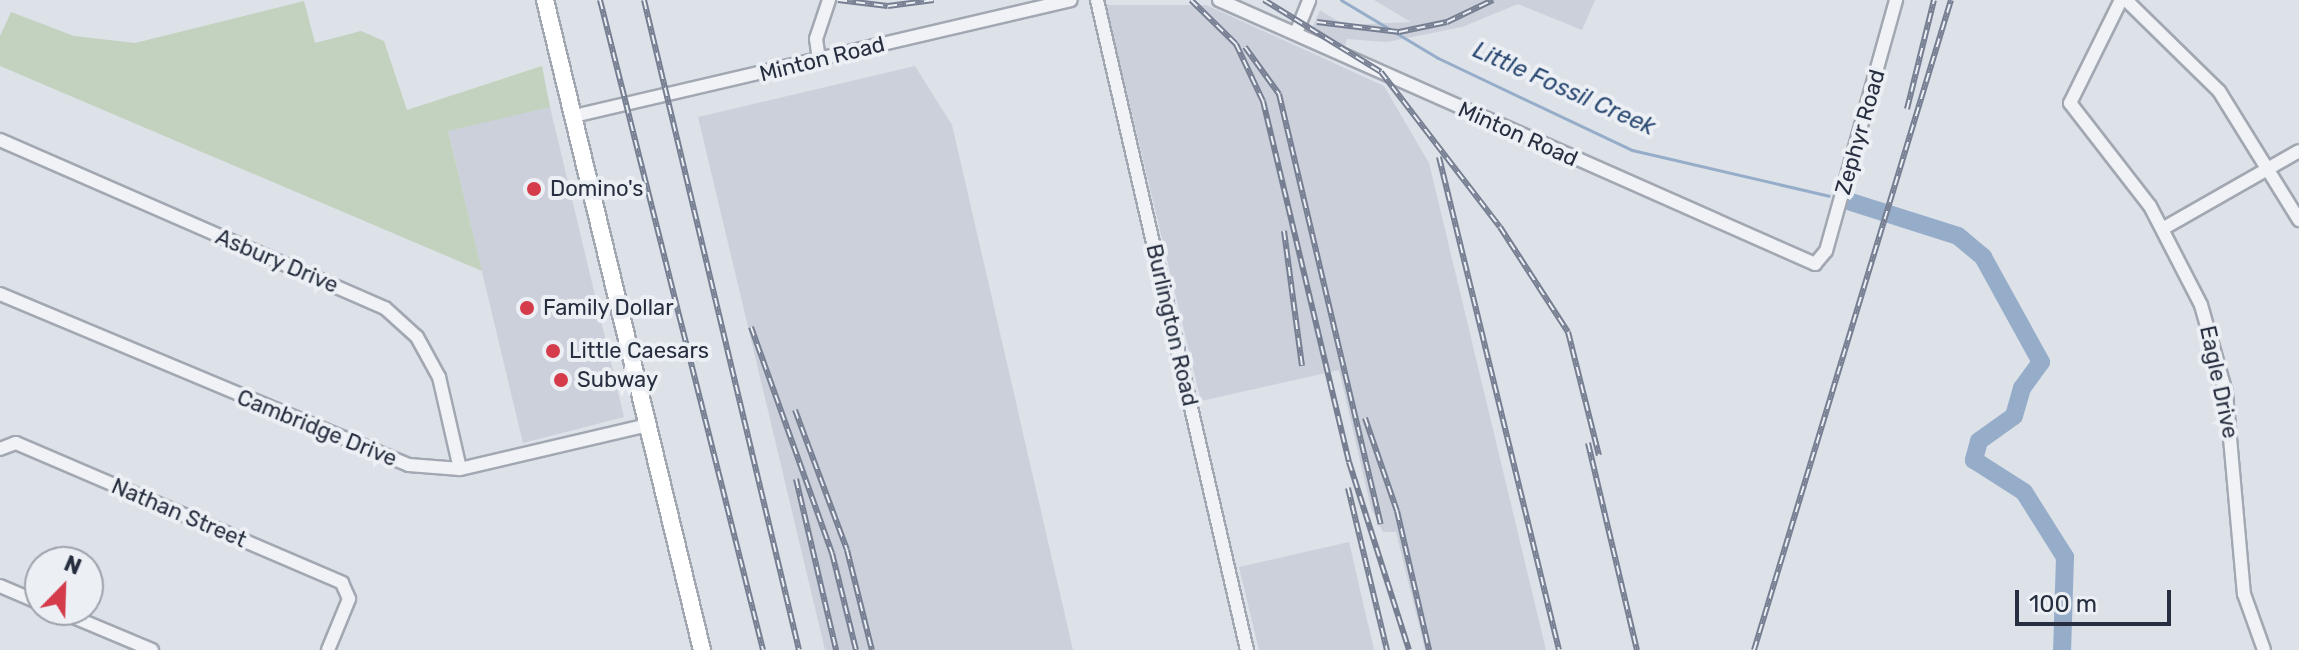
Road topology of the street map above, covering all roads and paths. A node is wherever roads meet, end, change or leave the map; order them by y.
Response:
1 (545, 0) edge
2 (829, 0) edge
3 (1071, 0) edge
4 (1097, 0) edge
5 (1219, 0) edge
6 (1309, 0) edge
7 (1896, 0) edge
8 (2124, 0) edge
9 (1296, 33) junction
10 (819, 60) junction
11 (574, 116) junction
12 (0, 140) edge
13 (2299, 151) edge
14 (2271, 166) junction
15 (2299, 220) edge
16 (2164, 228) junction
17 (1818, 262) joint
18 (0, 294) edge
19 (648, 425) junction
20 (3, 447) edge
21 (460, 469) junction
22 (0, 586) edge
23 (24, 596) edge
24 (95, 626) edge
25 (152, 650) edge
26 (328, 650) edge
27 (702, 650) edge
28 (1247, 650) edge
29 (2264, 650) edge

1 - 11 main road
2 - 10 street
3 - 10 street, Minton Road
4 - 28 street, Burlington Road
5 - 9 street, Minton Road
6 - 9 street
7 - 17 street, Zephyr Road
8 - 14 street
8 - 16 street, Eagle Drive
9 - 17 street, Minton Road
10 - 11 street, Minton Road
11 - 19 main road
12 - 21 street, Asbury Drive
13 - 14 street
14 - 15 street
14 - 16 street
16 - 29 street, Eagle Drive
18 - 21 street, Cambridge Drive
19 - 21 street, Cambridge Drive
19 - 27 main road
20 - 26 street, Nathan Street
22 - 23 street
24 - 25 street

